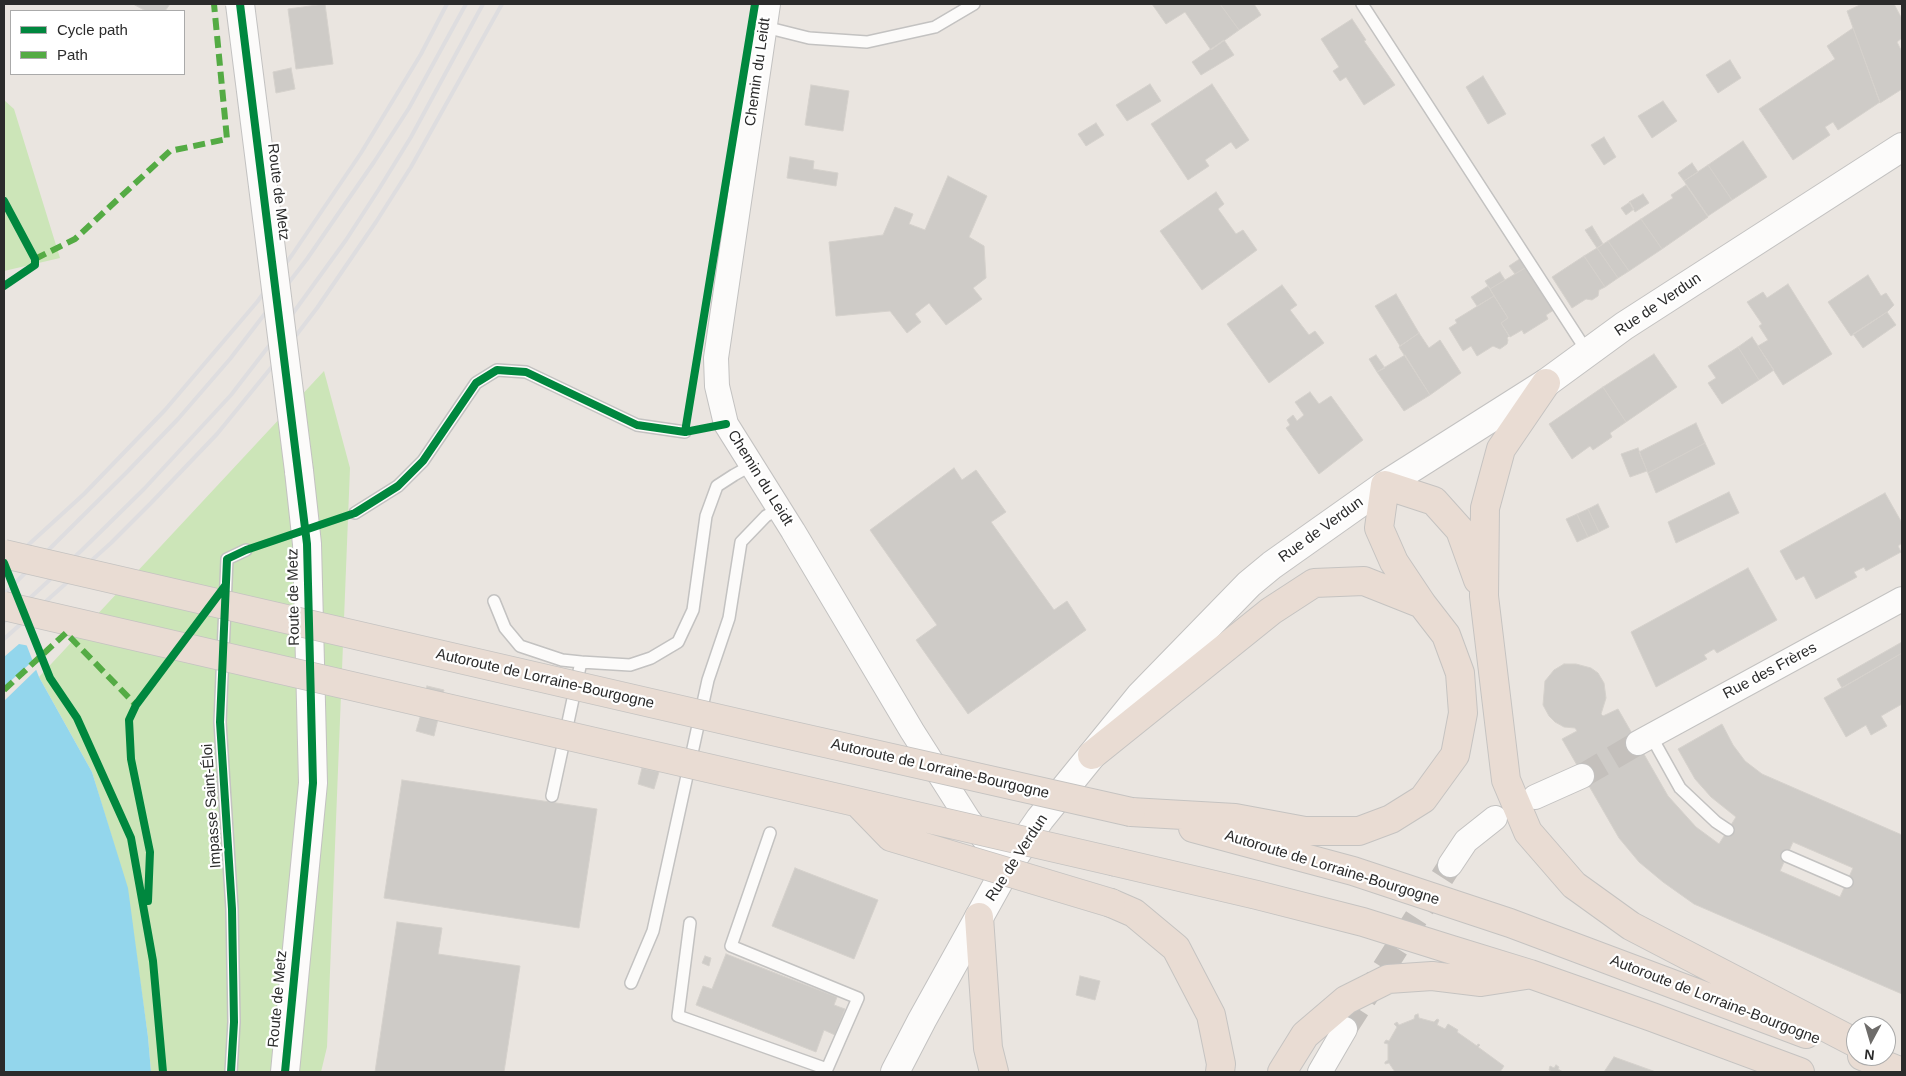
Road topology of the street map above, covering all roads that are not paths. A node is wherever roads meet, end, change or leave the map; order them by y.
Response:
1 (240, 4) edge
2 (768, 4) edge
3 (974, 4) edge
4 (1362, 4) edge
5 (765, 27) junction
6 (1902, 146) edge
7 (1588, 353) junction
8 (1546, 383) junction
9 (684, 432) dead end
10 (752, 465) junction
11 (1385, 485) junction
12 (779, 509) junction
13 (355, 513) dead end
14 (246, 550) dead end
15 (4, 554) edge
16 (1484, 596) junction
17 (1902, 599) edge
18 (494, 601) dead end
19 (1422, 604) junction
20 (4, 606) edge
21 (581, 662) junction
22 (1644, 739) joint
23 (1092, 755) junction
24 (1582, 776) tunnel mouth
25 (552, 796) dead end
26 (1535, 797) dead end
27 (858, 803) junction
28 (1131, 812) junction
29 (1495, 818) dead end
30 (968, 819) junction
31 (1728, 830) dead end
32 (770, 833) dead end
33 (1028, 836) junction
34 (1787, 856) dead end
35 (1450, 865) tunnel mouth
36 (1007, 868) junction
37 (1847, 882) dead end
38 (980, 917) junction
39 (690, 923) dead end
40 (1530, 974) junction
41 (631, 983) dead end
42 (1345, 1029) tunnel mouth
43 (1846, 1038) edge
44 (1846, 1050) edge
45 (1887, 1066) edge
46 (231, 1072) edge
47 (285, 1072) edge
48 (895, 1072) edge
49 (994, 1072) edge
50 (1220, 1072) edge
51 (1282, 1072) edge
52 (1320, 1072) edge
53 (1800, 1072) edge
54 (1902, 1072) edge

1 - 47 main road, Route de Metz, bridge
2 - 5 street, Chemin du Leidt
3 - 5 lane
4 - 7 lane
5 - 10 street, Chemin du Leidt
6 - 7 main road, Rue de Verdun
7 - 8 main road, Rue de Verdun
8 - 11 main road, Rue de Verdun
8 - 16 highway
9 - 13 lane
10 - 12 street, Chemin du Leidt
10 - 21 lane
11 - 16 highway
11 - 19 highway
11 - 23 main road, Rue de Verdun
12 - 30 street, Chemin du Leidt
12 - 41 lane
14 - 46 lane, Impasse Saint-Éloi
15 - 28 highway, Autoroute de Lorraine-Bourgogne, bridge
16 - 43 highway
17 - 22 street, Rue des Frères
18 - 21 lane
19 - 23 highway
19 - 28 highway
20 - 27 highway, bridge
21 - 25 lane
22 - 31 lane
23 - 33 main road, Rue de Verdun
24 - 26 street
27 - 40 highway, bridge
27 - 50 highway, bridge
28 - 44 highway, Autoroute de Lorraine-Bourgogne
29 - 35 street
30 - 33 street
30 - 36 street, Chemin du Leidt
32 - 39 lane
33 - 36 main road, Rue de Verdun
34 - 37 lane
36 - 38 main road, Rue de Verdun
38 - 48 main road, Rue de Verdun
38 - 49 highway
40 - 51 highway
40 - 53 highway
42 - 52 street
45 - 54 highway

